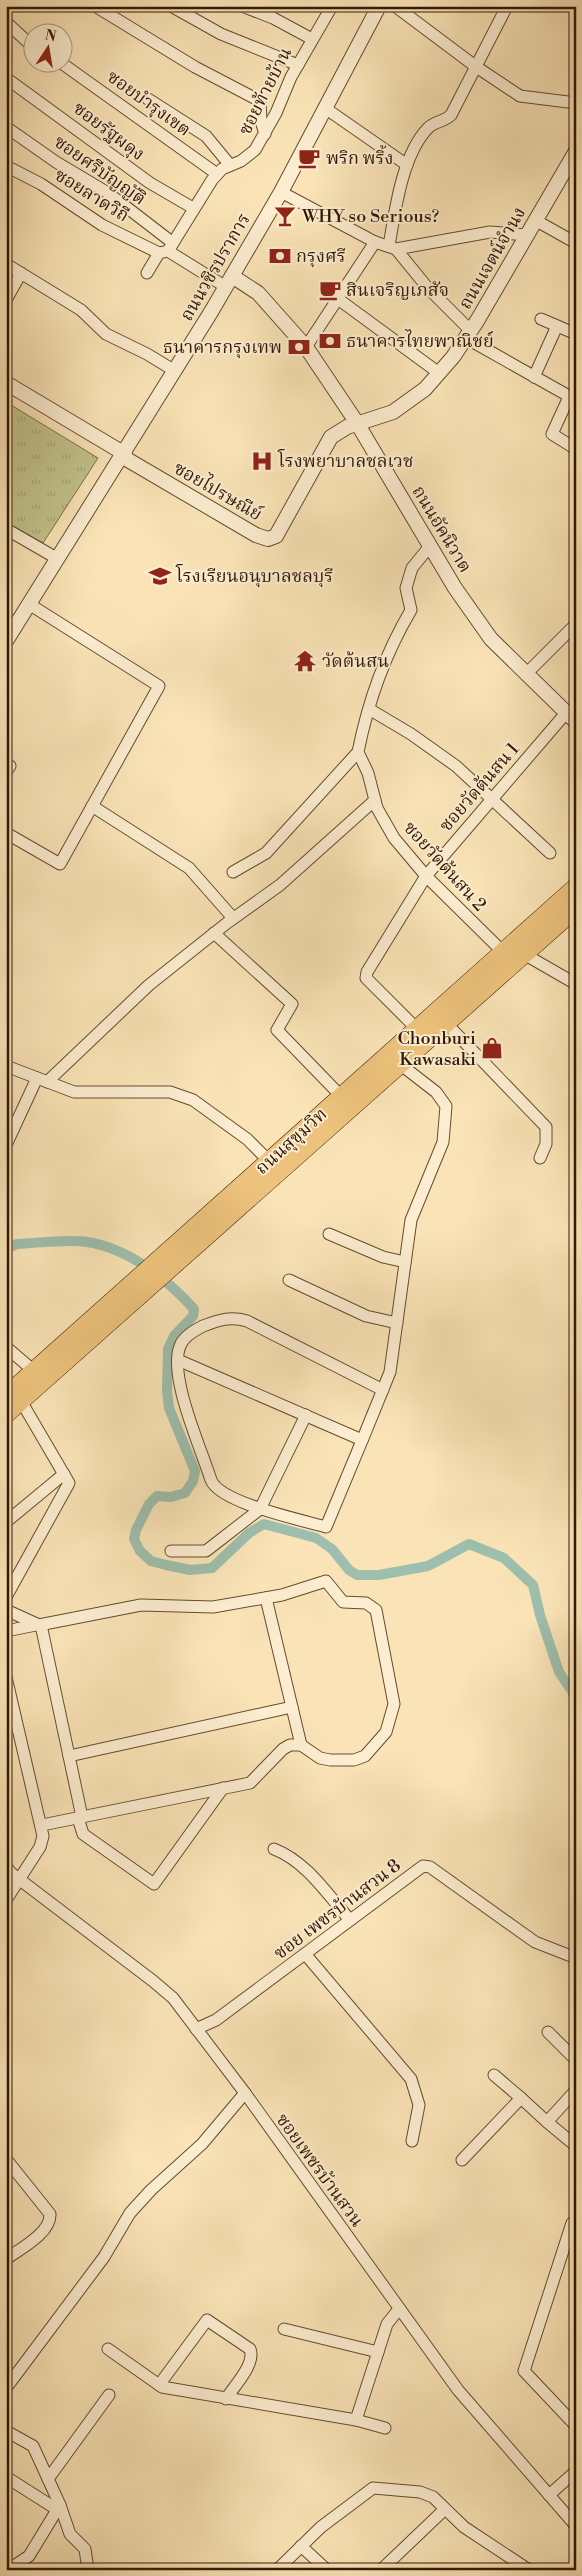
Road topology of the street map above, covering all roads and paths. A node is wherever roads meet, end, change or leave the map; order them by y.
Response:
1 (95, 6) edge
2 (170, 6) edge
3 (242, 6) edge
4 (332, 6) edge
5 (379, 6) edge
6 (395, 6) edge
7 (508, 6) edge
8 (6, 22) edge
9 (22, 37) edge
10 (312, 39) junction
11 (298, 65) junction
12 (476, 66) junction
13 (72, 71) edge
14 (6, 78) edge
15 (284, 93) junction
16 (148, 99) dead end
17 (260, 101) junction
18 (576, 103) edge
19 (325, 108) junction
20 (6, 127) edge
21 (265, 134) junction
22 (576, 151) edge
23 (230, 165) junction
24 (407, 165) junction
25 (6, 166) edge
26 (217, 174) junction
27 (281, 192) junction
28 (193, 208) junction
29 (535, 220) junction
30 (527, 235) junction
31 (375, 242) junction
32 (576, 243) edge
33 (392, 248) junction
34 (166, 249) junction
35 (6, 264) edge
36 (21, 273) junction
37 (146, 273) dead end
38 (229, 281) junction
39 (338, 298) junction
40 (6, 300) edge
41 (540, 319) dead end
42 (557, 326) junction
43 (468, 334) junction
44 (576, 334) edge
45 (306, 347) junction
46 (175, 371) junction
47 (439, 373) junction
48 (534, 377) junction
49 (6, 383) edge
50 (357, 423) junction
51 (576, 449) edge
52 (124, 456) junction
53 (6, 529) edge
54 (430, 546) junction
55 (58, 559) junction
56 (30, 604) junction
57 (576, 624) edge
58 (6, 641) edge
59 (526, 674) junction
60 (369, 710) junction
61 (571, 717) edge
62 (358, 752) junction
63 (491, 798) junction
64 (375, 800) junction
65 (92, 806) junction
66 (6, 833) edge
67 (550, 853) dead end
68 (233, 872) dead end
69 (426, 876) junction
70 (576, 887) edge
71 (576, 908) edge
72 (233, 918) junction
73 (214, 933) junction
74 (503, 952) junction
75 (524, 954) junction
76 (576, 984) edge
77 (446, 1023) junction
78 (417, 1029) junction
79 (394, 1059) junction
80 (6, 1066) edge
81 (42, 1080) junction
82 (341, 1096) junction
83 (6, 1146) edge
84 (540, 1158) dead end
85 (269, 1161) junction
86 (329, 1234) dead end
87 (405, 1262) junction
88 (157, 1270) junction
89 (289, 1280) dead end
90 (397, 1323) junction
91 (88, 1332) junction
92 (6, 1347) edge
93 (178, 1360) junction
94 (34, 1371) junction
95 (383, 1390) junction
96 (14, 1398) edge
97 (6, 1414) edge
98 (306, 1415) junction
99 (362, 1440) junction
100 (64, 1474) junction
101 (260, 1509) junction
102 (6, 1522) edge
103 (171, 1551) dead end
104 (6, 1597) edge
105 (266, 1598) junction
106 (6, 1610) edge
107 (38, 1625) junction
108 (6, 1631) edge
109 (6, 1677) edge
110 (292, 1707) junction
111 (301, 1745) junction
112 (69, 1756) junction
113 (223, 1788) junction
114 (80, 1817) junction
115 (42, 1825) junction
116 (274, 1849) dead end
117 (6, 1866) edge
118 (20, 1880) junction
119 (6, 1900) edge
120 (350, 1920) junction
121 (306, 1955) junction
122 (576, 1958) edge
123 (196, 2029) junction
124 (548, 2032) dead end
125 (576, 2060) edge
126 (494, 2075) dead end
127 (576, 2090) edge
128 (245, 2093) junction
129 (521, 2098) junction
130 (547, 2122) junction
131 (412, 2141) dead end
132 (576, 2146) edge
133 (462, 2160) dead end
134 (7, 2162) edge
135 (572, 2223) dead end
136 (6, 2259) edge
137 (400, 2309) junction
138 (284, 2329) dead end
139 (108, 2349) dead end
140 (378, 2352) junction
141 (159, 2385) junction
142 (6, 2388) edge
143 (109, 2395) dead end
144 (226, 2398) junction
145 (356, 2420) junction
146 (576, 2426) edge
147 (385, 2428) dead end
148 (6, 2431) edge
149 (576, 2471) edge
150 (6, 2477) edge
151 (48, 2479) junction
152 (548, 2495) junction
153 (59, 2507) junction
154 (445, 2509) junction
155 (576, 2526) edge
156 (301, 2546) junction
157 (8, 2570) edge
158 (88, 2570) edge
159 (277, 2570) edge
160 (327, 2570) edge
161 (380, 2570) edge
162 (529, 2570) edge

1 - 17 street
2 - 11 street
3 - 10 street
4 - 10 street, ซอยท้ายบ้าน
5 - 19 street, ถนนวชิรปราการ
6 - 12 street
7 - 12 street
8 - 9 street
10 - 11 street, ซอยท้ายบ้าน
11 - 15 street, ซอยท้ายบ้าน
12 - 18 street
12 - 24 street
13 - 26 street, ซอยบำรุงเขต
14 - 28 street, ซอยรัฐผดุง
15 - 17 street
15 - 21 street, ซอยท้ายบ้าน
16 - 23 street
17 - 21 street
19 - 24 street
19 - 27 street, ถนนวชิรปราการ
20 - 34 street, ซอยศรีบัญญัติ
21 - 23 street, ซอยท้ายบ้าน
22 - 29 street, ถนนเจตน์จำนง
23 - 26 street, ซอยท้ายบ้าน
24 - 33 street
25 - 34 street, ซอยลาดวิถี
26 - 28 street, ซอยท้ายบ้าน
27 - 31 street
27 - 38 street, ถนนวชิรปราการ
28 - 34 street, ซอยท้ายบ้าน
29 - 30 street, ถนนเจตน์จำนง
29 - 32 street
30 - 33 street
30 - 43 street, ถนนเจตน์จำนง
31 - 33 street
31 - 39 street
33 - 43 street
34 - 37 street, ซอยท้ายบ้าน
34 - 38 street, ซอยลาดวิถี
35 - 36 street
36 - 40 street
36 - 46 street
38 - 45 street, ถนนอัคนิวาต
38 - 46 street, ถนนวชิรปราการ
39 - 45 street
39 - 47 street
41 - 42 street
42 - 44 street
42 - 48 street
43 - 47 street, ถนนเจตน์จำนง
43 - 48 street
45 - 50 street, ถนนอัคนิวาต
46 - 52 street, ถนนวชิรปราการ
47 - 50 street, ถนนเจตน์จำนง
48 - 51 street
49 - 52 street
50 - 52 street, ซอยไปรษณีย์
50 - 54 street, ถนนอัคนิวาต
52 - 55 street, ถนนวชิรปราการ
53 - 55 street
54 - 59 street, ถนนอัคนิวาต
54 - 60 street
55 - 56 street, ถนนวชิรปราการ
56 - 58 street, ถนนวชิรปราการ
56 - 65 street
57 - 59 street
59 - 61 street, ถนนอัคนิวาต
60 - 62 street
60 - 63 street
61 - 63 street, ซอยวัดต้นสน 1
62 - 64 street, ซอยวัดต้นสน 2
62 - 68 street
63 - 67 street
63 - 69 street, ซอยวัดต้นสน 1
64 - 69 street, ซอยวัดต้นสน 2
64 - 72 street
65 - 66 street
65 - 72 street
69 - 74 street, ซอยวัดต้นสน 2
69 - 78 street, ซอยวัดต้นสน 1
70 - 74 main road, ถนนสุขุมวิท
71 - 75 main road, ถนนสุขุมวิท
72 - 73 street
73 - 81 street
73 - 82 street
74 - 78 main road, ถนนสุขุมวิท
75 - 76 street
75 - 77 main road, ถนนสุขุมวิท
77 - 79 main road, ถนนสุขุมวิท
77 - 84 street
78 - 79 main road, ถนนสุขุมวิท
79 - 82 main road, ถนนสุขุมวิท
79 - 87 street
79 - 88 main road, ถนนสุขุมวิท
80 - 81 street
81 - 83 street
81 - 85 street
82 - 85 main road, ถนนสุขุมวิท
85 - 88 main road, ถนนสุขุมวิท
86 - 87 street
87 - 90 street
88 - 91 main road, ถนนสุขุมวิท
89 - 90 street
90 - 95 street
91 - 94 main road, ถนนสุขุมวิท
91 - 96 main road, ถนนสุขุมวิท
92 - 94 street
93 - 95 street
93 - 98 street
93 - 101 street
94 - 96 main road, ถนนสุขุมวิท
95 - 99 street
96 - 97 main road, ถนนสุขุมวิท
96 - 100 street
98 - 99 street
98 - 101 street
99 - 101 street
100 - 102 street
100 - 104 street
101 - 103 street
105 - 107 street
105 - 110 street
105 - 111 street
106 - 107 street
107 - 108 street
107 - 112 street
109 - 115 street
110 - 111 street
110 - 112 street
111 - 113 street
112 - 114 street
113 - 114 street
113 - 114 street
114 - 115 street
115 - 118 street
116 - 120 street
117 - 118 street, ซอยเพชรบ้านสวน
118 - 119 street
118 - 123 street, ซอยเพชรบ้านสวน
120 - 121 street, ซอย เพชรบ้านสวน 8
120 - 122 street, ซอย เพชรบ้านสวน 8
121 - 123 street, ซอย เพชรบ้านสวน 8
121 - 131 street
123 - 128 street, ซอยเพชรบ้านสวน
124 - 125 street
126 - 129 street
127 - 130 street
128 - 137 street, ซอยเพชรบ้านสวน
128 - 142 street
129 - 130 street
129 - 133 street
130 - 132 street
134 - 136 street
135 - 146 street
137 - 140 street
137 - 152 street, ซอยเพชรบ้านสวน
138 - 140 street
139 - 141 street
140 - 145 street
141 - 144 street
141 - 144 street
143 - 151 street
144 - 145 street
145 - 147 street
148 - 151 street
149 - 152 street
150 - 153 street
151 - 153 street
152 - 155 street, ซอยเพชรบ้านสวน
153 - 157 street
153 - 158 street
154 - 156 street
154 - 161 street
154 - 162 street
156 - 159 street
156 - 160 street

